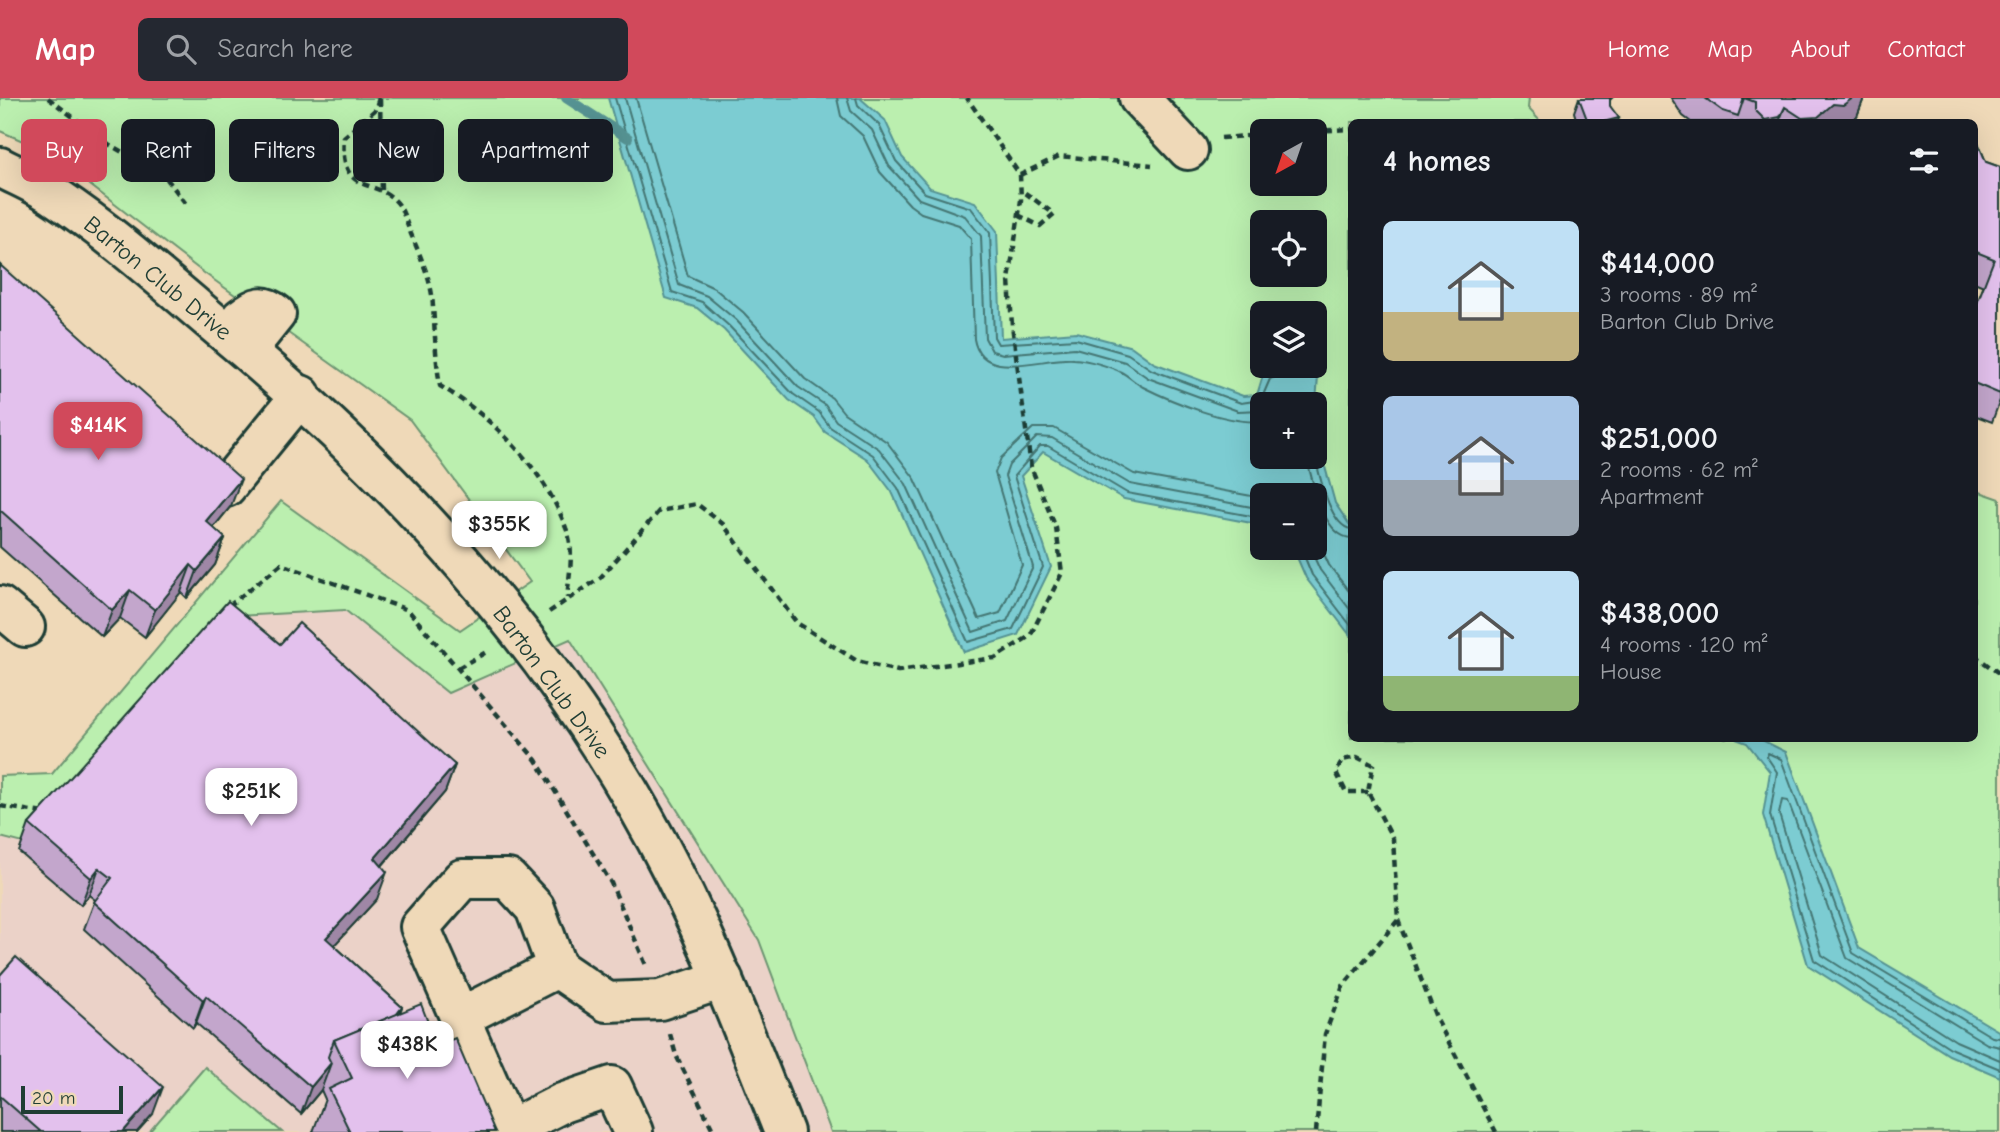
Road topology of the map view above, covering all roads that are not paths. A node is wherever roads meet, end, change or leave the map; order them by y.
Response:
1 (1139, 98) edge
2 (1188, 150) dead end
3 (0, 167) edge
4 (301, 395) junction
5 (226, 487) edge
6 (557, 968) junction
7 (723, 979) junction
8 (459, 1018) junction
9 (509, 1131) edge
10 (633, 1132) edge
11 (784, 1132) edge

1 - 2 street
3 - 4 street, Barton Club Drive
4 - 5 street
4 - 7 street, Barton Club Drive
6 - 7 street
6 - 8 street
6 - 8 street
7 - 11 street, Barton Club Drive
8 - 9 street
9 - 10 street

